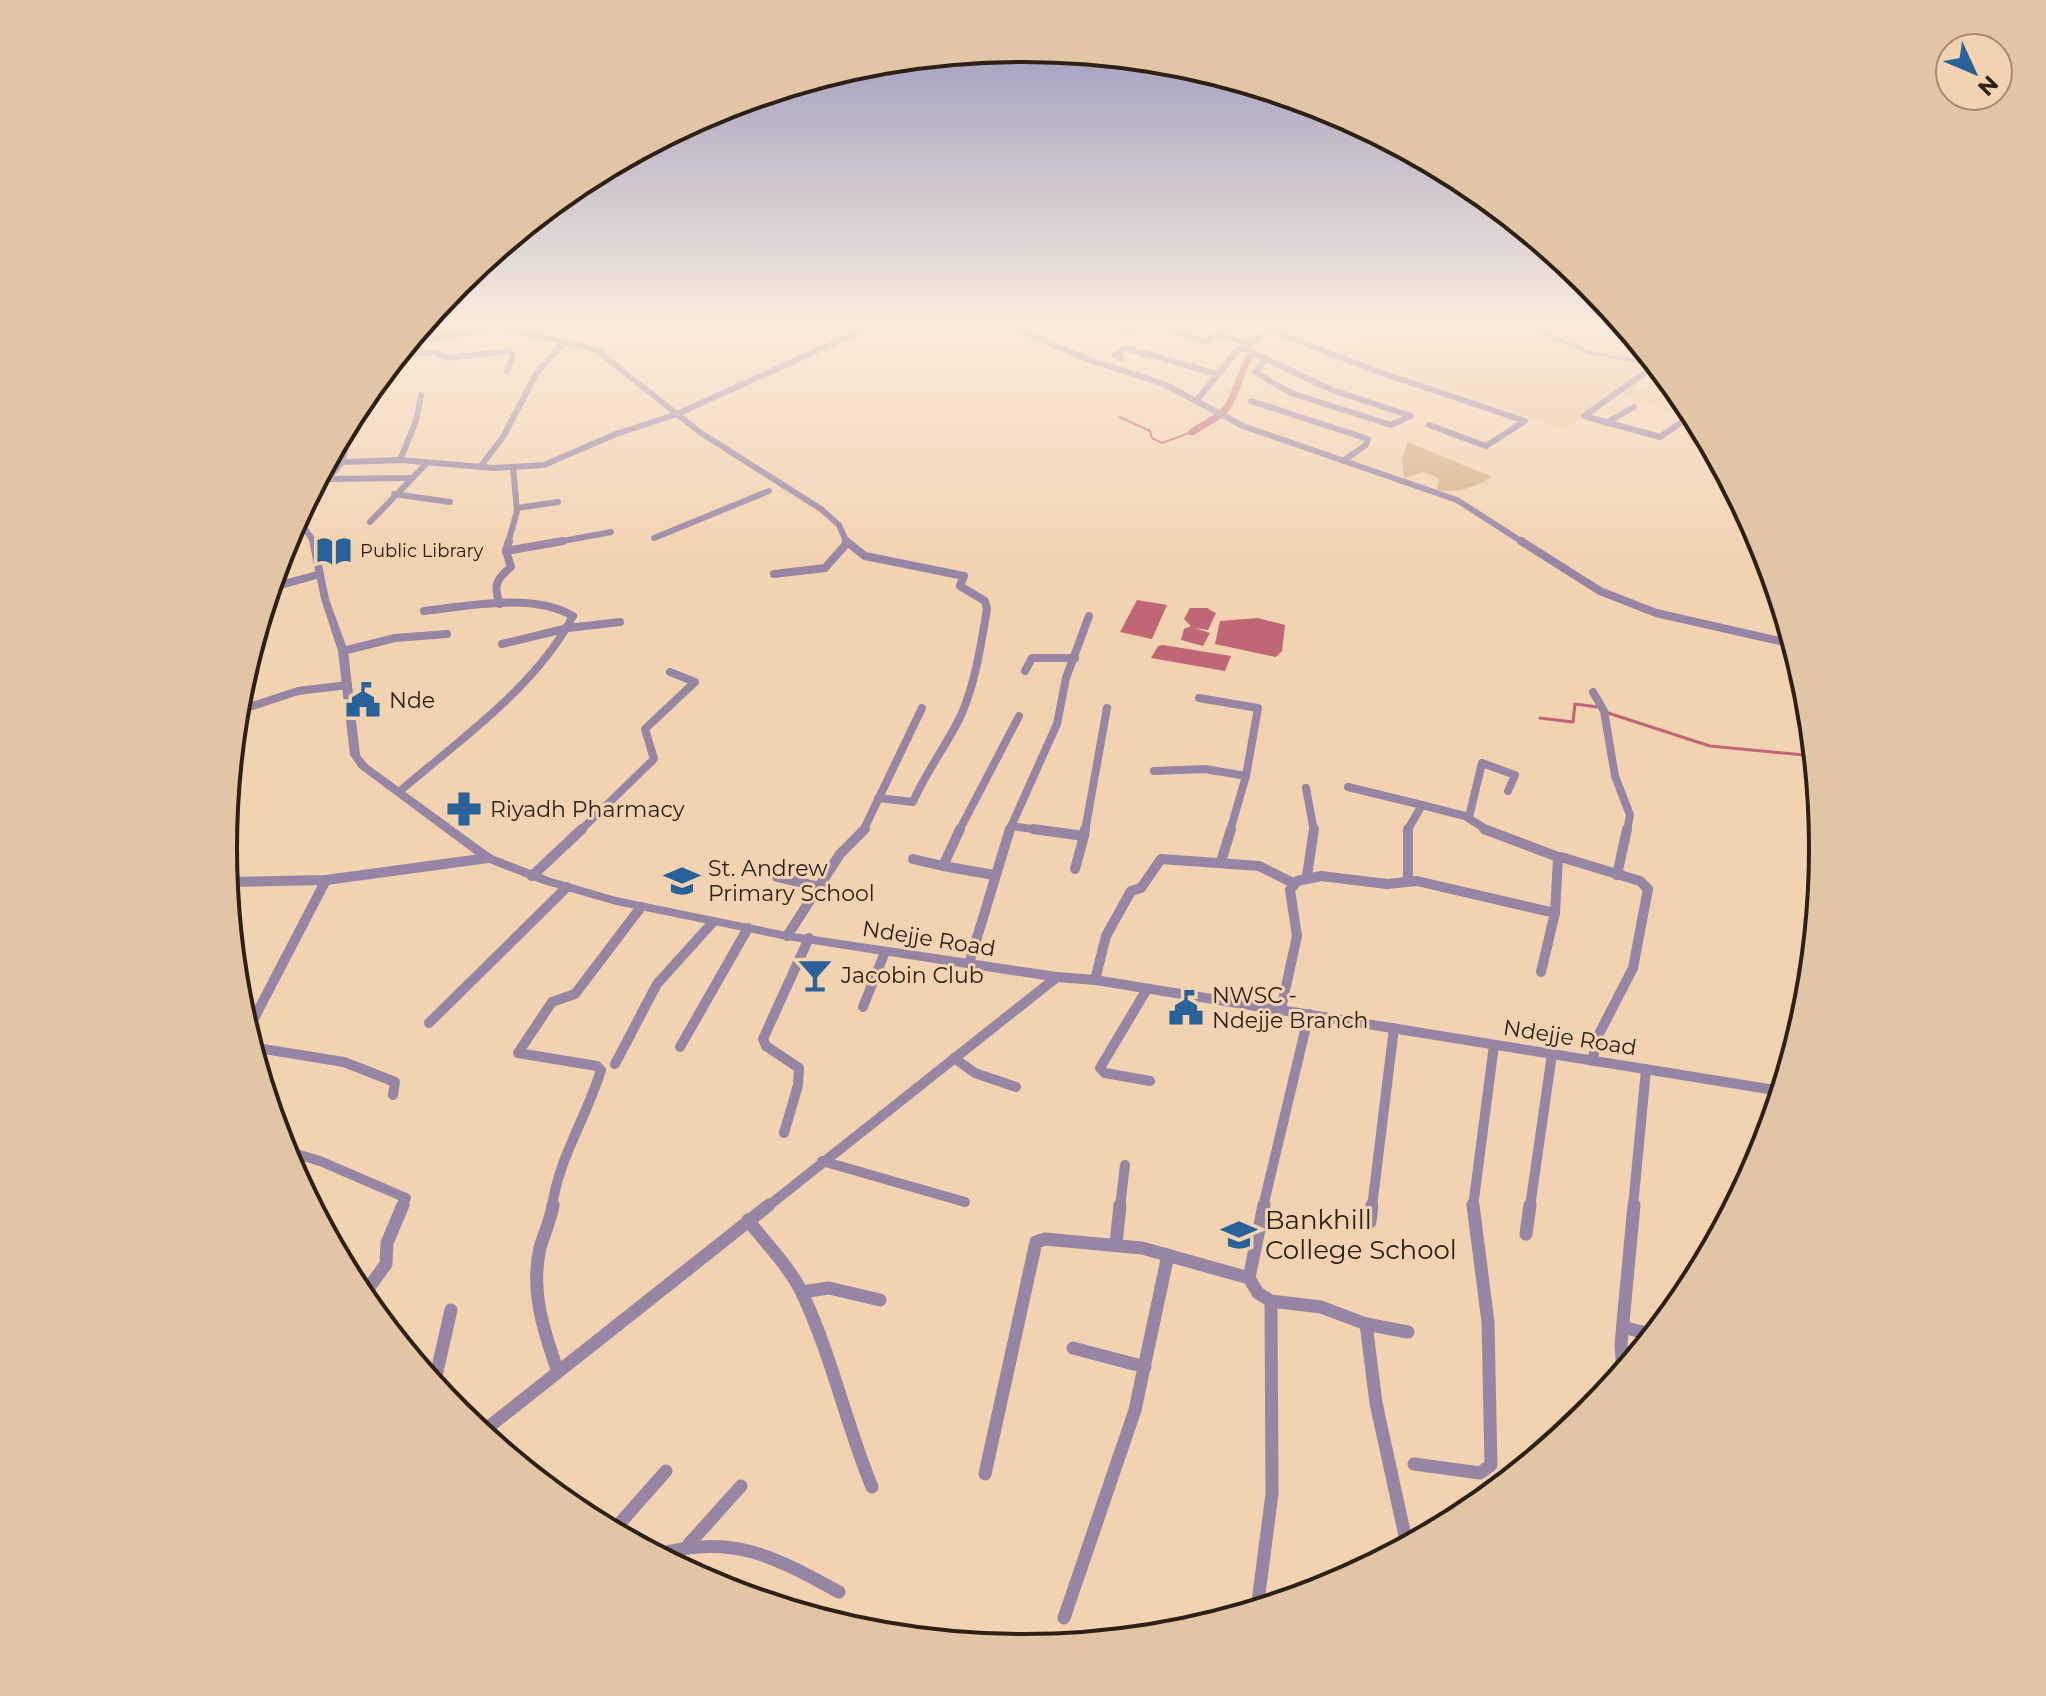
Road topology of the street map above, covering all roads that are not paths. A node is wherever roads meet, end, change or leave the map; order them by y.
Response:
1 (420, 400) edge
2 (522, 400) edge
3 (660, 400) edge
4 (708, 400) edge
5 (1197, 400) edge
6 (1313, 400) edge
7 (1363, 400) edge
8 (1465, 400) edge
9 (1604, 400) edge
10 (1251, 401) dead end
11 (1634, 407) dead end
12 (677, 414) junction
13 (1682, 422) dead end
14 (1606, 423) junction
15 (1429, 425) dead end
16 (345, 449) edge
17 (400, 460) junction
18 (1343, 461) junction
19 (342, 462) junction
20 (427, 463) junction
21 (480, 467) junction
22 (513, 467) junction
23 (333, 473) edge
24 (410, 478) junction
25 (329, 479) edge
26 (769, 491) dead end
27 (394, 494) junction
28 (450, 502) dead end
29 (558, 502) dead end
30 (517, 508) junction
31 (370, 522) dead end
32 (305, 528) edge
33 (611, 532) dead end
34 (654, 538) dead end
35 (847, 543) junction
36 (506, 551) junction
37 (320, 574) junction
38 (774, 574) dead end
39 (283, 584) edge
40 (500, 604) junction
41 (424, 611) dead end
42 (1089, 616) dead end
43 (620, 622) dead end
44 (568, 628) junction
45 (447, 634) dead end
46 (1781, 641) edge
47 (502, 644) dead end
48 (343, 651) junction
49 (1075, 658) junction
50 (1025, 671) dead end
51 (670, 672) dead end
52 (348, 685) junction
53 (1593, 692) dead end
54 (1199, 698) dead end
55 (250, 707) edge
56 (922, 708) dead end
57 (1107, 708) dead end
58 (1019, 716) dead end
59 (1154, 771) dead end
60 (1246, 776) junction
61 (1348, 787) dead end
62 (1306, 788) dead end
63 (1508, 791) dead end
64 (399, 792) junction
65 (878, 798) junction
66 (1422, 805) junction
67 (1468, 818) junction
68 (1011, 826) junction
69 (1084, 836) junction
70 (1558, 857) junction
71 (488, 858) junction
72 (913, 859) dead end
73 (1221, 862) junction
74 (943, 866) junction
75 (1075, 869) dead end
76 (994, 875) junction
77 (1617, 875) junction
78 (532, 876) junction
79 (1307, 876) junction
80 (777, 877) dead end
81 (326, 880) junction
82 (1408, 881) junction
83 (238, 882) edge
84 (1293, 883) junction
85 (567, 887) junction
86 (820, 887) junction
87 (641, 907) junction
88 (1555, 913) junction
89 (713, 922) junction
90 (748, 928) junction
91 (787, 936) junction
92 (809, 938) junction
93 (885, 952) junction
94 (969, 964) junction
95 (1541, 972) dead end
96 (1057, 977) junction
97 (1095, 980) junction
98 (1147, 989) junction
99 (863, 1007) dead end
100 (1281, 1009) junction
101 (256, 1013) edge
102 (1309, 1014) junction
103 (429, 1023) dead end
104 (1394, 1028) junction
105 (1494, 1045) junction
106 (680, 1047) dead end
107 (264, 1049) edge
108 (1552, 1054) junction
109 (954, 1058) junction
110 (1592, 1061) junction
111 (615, 1064) dead end
112 (1646, 1069) junction
113 (1150, 1081) dead end
114 (1016, 1087) dead end
115 (1771, 1089) edge
116 (393, 1095) dead end
117 (784, 1133) dead end
118 (300, 1155) edge
119 (822, 1161) junction
120 (1125, 1165) dead end
121 (965, 1202) dead end
122 (748, 1220) junction
123 (1370, 1222) dead end
124 (1526, 1234) dead end
125 (1116, 1244) junction
126 (1168, 1255) junction
127 (1249, 1278) junction
128 (370, 1286) edge
129 (802, 1292) junction
130 (880, 1300) dead end
131 (1271, 1301) junction
132 (451, 1310) dead end
133 (1366, 1324) junction
134 (1623, 1327) junction
135 (1408, 1332) dead end
136 (1642, 1332) edge
137 (1073, 1348) dead end
138 (1623, 1355) edge
139 (1145, 1367) junction
140 (437, 1371) edge
141 (558, 1372) junction
142 (490, 1426) edge
143 (1414, 1464) dead end
144 (666, 1471) dead end
145 (985, 1474) dead end
146 (741, 1486) dead end
147 (872, 1487) dead end
148 (620, 1523) edge
149 (1405, 1535) edge
150 (688, 1545) junction
151 (670, 1551) edge
152 (839, 1592) dead end
153 (1260, 1597) edge
154 (1064, 1618) dead end

1 - 17 street
2 - 21 street
3 - 12 street
4 - 12 street
5 - 18 street
6 - 7 street
8 - 15 street
9 - 14 street
10 - 18 street
11 - 14 street
12 - 22 street
12 - 35 street
13 - 14 street
16 - 19 street
17 - 19 street
17 - 20 street
18 - 46 street
19 - 23 street
20 - 21 street
20 - 24 street
21 - 22 street
22 - 30 street
24 - 25 street
24 - 27 street
26 - 34 street
27 - 28 street
27 - 31 street
29 - 30 street
30 - 36 street
32 - 37 street, Ndejje Road
33 - 36 street
35 - 38 street
35 - 65 street
36 - 40 street
37 - 39 street
37 - 48 street, Ndejje Road
40 - 41 street
40 - 44 street
42 - 49 street
43 - 44 street
44 - 47 street
44 - 64 street
45 - 48 street
48 - 52 street, Ndejje Road
49 - 50 street
49 - 68 street
51 - 78 street
52 - 55 street
52 - 64 street, Ndejje Road
53 - 77 street
54 - 60 street
56 - 65 street
57 - 69 street
58 - 74 street
59 - 60 street
60 - 73 street
61 - 66 street
62 - 79 street
63 - 67 street
64 - 71 street, Ndejje Road
65 - 86 street
66 - 67 street
66 - 82 street
67 - 70 street
68 - 69 street
68 - 76 street
69 - 75 street
70 - 77 street
70 - 88 street
71 - 78 street, Ndejje Road
71 - 81 street
72 - 74 street
73 - 84 street
73 - 97 street
74 - 76 street
76 - 94 street
77 - 110 street
78 - 85 street, Ndejje Road
79 - 82 street
79 - 84 street
80 - 86 street
81 - 83 street
81 - 101 street
82 - 88 street
84 - 100 street
85 - 87 street, Ndejje Road
85 - 103 street
86 - 91 street
87 - 89 street, Ndejje Road
87 - 141 street
88 - 95 street
89 - 90 street, Ndejje Road
89 - 111 street
90 - 91 street, Ndejje Road
90 - 106 street
91 - 92 street, Ndejje Road
92 - 93 street, Ndejje Road
92 - 117 street
93 - 94 street, Ndejje Road
93 - 99 street
94 - 96 street, Ndejje Road
96 - 97 street, Ndejje Road
96 - 109 street
97 - 98 street, Ndejje Road
98 - 100 street, Ndejje Road
98 - 113 street
100 - 102 street, Ndejje Road
102 - 104 street, Ndejje Road
102 - 127 street
104 - 105 street, Ndejje Road
104 - 123 street
105 - 108 street, Ndejje Road
105 - 143 street
107 - 116 street
108 - 110 street, Ndejje Road
108 - 124 street
109 - 114 street
109 - 119 street
110 - 112 street, Ndejje Road
112 - 115 street, Ndejje Road
112 - 134 street
118 - 128 street
119 - 121 street
119 - 122 street
120 - 125 street
122 - 129 street
122 - 141 street
125 - 126 street
125 - 145 street
126 - 127 street
126 - 139 street
127 - 131 street
129 - 130 street
129 - 147 street
131 - 133 street
131 - 153 street
132 - 140 street
133 - 135 street
133 - 149 street
134 - 136 street
134 - 138 street
137 - 139 street
139 - 154 street
141 - 142 street
144 - 148 street
146 - 150 street
150 - 151 street
150 - 152 street

